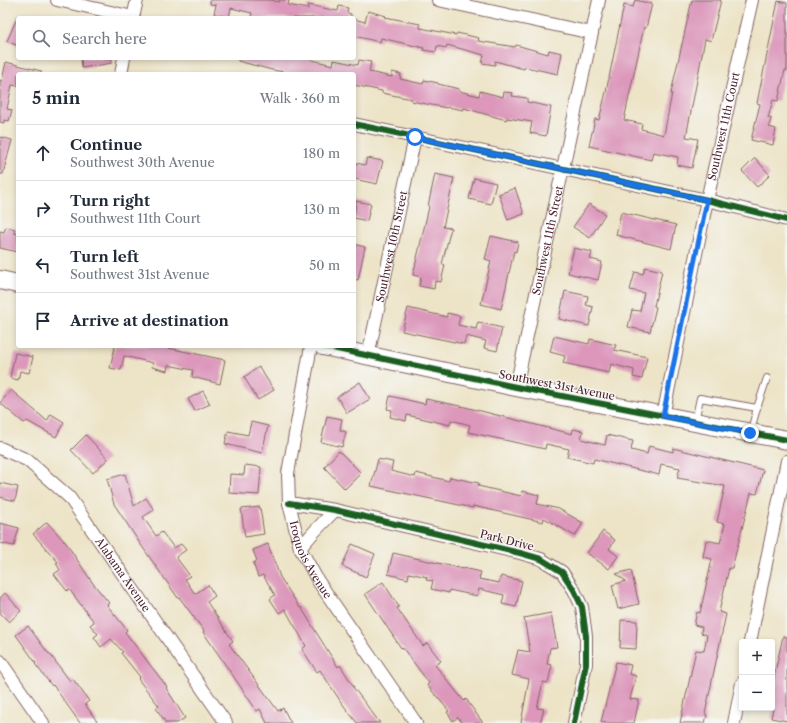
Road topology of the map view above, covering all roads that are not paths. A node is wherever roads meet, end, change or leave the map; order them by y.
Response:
1 (57, 0) edge
2 (137, 0) edge
3 (438, 0) edge
4 (599, 0) edge
5 (752, 0) edge
6 (129, 16) edge
7 (133, 16) edge
8 (592, 33) junction
9 (124, 60) edge
10 (122, 72) edge
11 (356, 124) edge
12 (415, 137) junction
13 (562, 168) junction
14 (707, 200) junction
15 (787, 220) edge
16 (0, 280) edge
17 (16, 284) edge
18 (312, 348) edge
19 (332, 348) edge
20 (368, 356) junction
21 (767, 378) dead end
22 (516, 387) junction
23 (758, 408) junction
24 (663, 416) junction
25 (694, 423) junction
26 (750, 433) junction
27 (787, 440) edge
28 (0, 448) edge
29 (787, 460) edge
30 (289, 503) junction
31 (335, 510) junction
32 (300, 548) junction
33 (751, 639) edge
34 (0, 661) edge
35 (739, 698) edge
36 (43, 723) edge
37 (226, 723) edge
38 (416, 723) edge
39 (574, 723) edge
40 (734, 723) edge

1 - 6 street
2 - 7 street
3 - 8 street
4 - 8 street, Southwest 11th Street
5 - 14 street, Southwest 11th Court
8 - 13 street, Southwest 11th Street
9 - 10 street
11 - 12 street
12 - 13 street
12 - 20 street, Southwest 10th Street
13 - 14 street
13 - 22 street, Southwest 11th Street
14 - 15 street
14 - 24 street, Southwest 11th Court
16 - 17 main road
18 - 30 street, Iroquois Avenue
19 - 20 main road, Southwest 31st Avenue
20 - 22 main road, Southwest 31st Avenue
21 - 23 lane
22 - 24 main road, Southwest 31st Avenue
23 - 25 lane
23 - 26 lane
24 - 25 main road, Southwest 31st Avenue
25 - 26 main road, Southwest 31st Avenue
26 - 27 main road, Southwest 31st Avenue
28 - 37 street, Alabama Avenue
29 - 33 street
30 - 31 street, Park Drive
30 - 32 street, Iroquois Avenue
31 - 32 street
31 - 39 street, Park Drive
32 - 38 street, Iroquois Avenue
34 - 36 street
35 - 40 street

